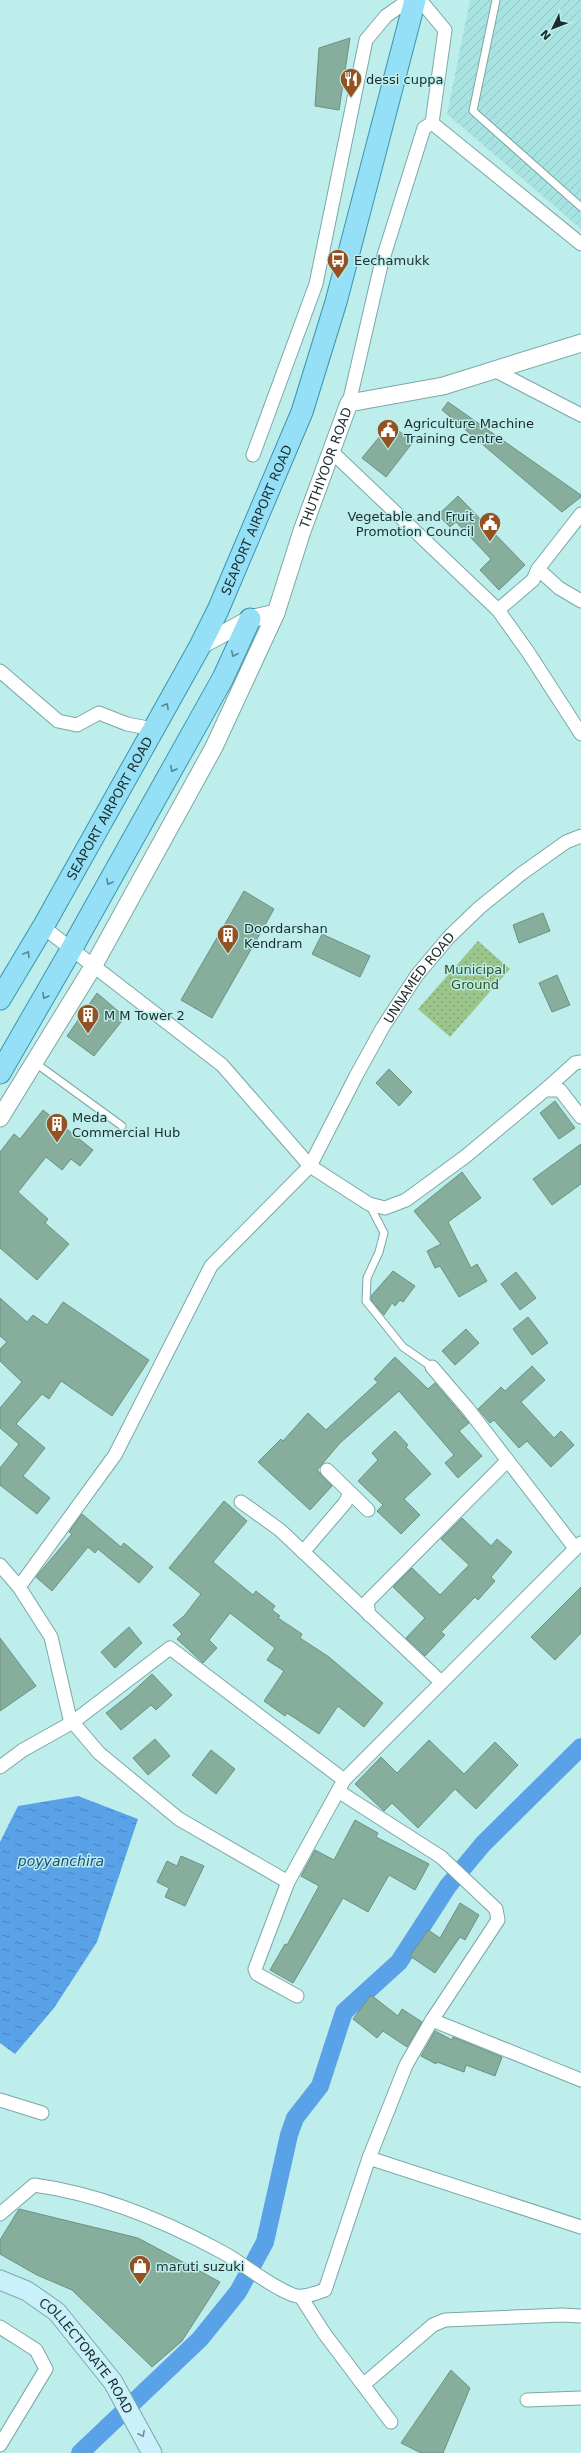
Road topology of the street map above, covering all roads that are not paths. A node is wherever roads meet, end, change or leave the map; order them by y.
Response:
1 (409, 0) edge
2 (415, 0) edge
3 (420, 0) edge
4 (496, 0) edge
5 (432, 123) junction
6 (581, 207) edge
7 (581, 244) edge
8 (581, 343) edge
9 (494, 370) junction
10 (349, 403) junction
11 (581, 415) edge
12 (332, 452) junction
13 (253, 455) dead end
14 (581, 514) edge
15 (538, 569) junction
16 (581, 601) edge
17 (498, 610) junction
18 (276, 613) junction
19 (250, 619) junction
20 (200, 646) junction
21 (0, 671) edge
22 (153, 729) junction
23 (581, 734) edge
24 (581, 836) edge
25 (43, 927) junction
26 (72, 948) junction
27 (94, 965) junction
28 (0, 999) edge
29 (34, 1062) junction
30 (581, 1062) edge
31 (0, 1073) edge
32 (545, 1090) junction
33 (581, 1117) edge
34 (0, 1118) edge
35 (122, 1126) dead end
36 (310, 1166) junction
37 (369, 1204) junction
38 (432, 1367) joint
39 (507, 1462) junction
40 (327, 1470) dead end
41 (350, 1493) junction
42 (240, 1502) dead end
43 (368, 1510) dead end
44 (578, 1546) edge
45 (304, 1552) junction
46 (0, 1565) edge
47 (19, 1587) junction
48 (369, 1614) junction
49 (441, 1682) junction
50 (73, 1722) junction
51 (0, 1767) edge
52 (341, 1786) junction
53 (288, 1882) junction
54 (297, 1996) dead end
55 (432, 2020) junction
56 (581, 2080) edge
57 (0, 2100) edge
58 (42, 2113) dead end
59 (369, 2158) junction
60 (0, 2214) edge
61 (581, 2227) edge
62 (0, 2280) edge
63 (301, 2297) junction
64 (581, 2316) edge
65 (0, 2327) edge
66 (363, 2385) junction
67 (581, 2398) edge
68 (527, 2400) dead end
69 (391, 2422) dead end
70 (0, 2445) edge
71 (152, 2453) edge

1 - 13 street
2 - 20 main road, SEAPORT AIRPORT ROAD
3 - 5 street
4 - 6 lane
5 - 7 street
5 - 10 street
8 - 9 street, THUTHIYOOR ROAD
9 - 10 street, THUTHIYOOR ROAD
9 - 11 street
10 - 12 street, THUTHIYOOR ROAD
12 - 17 street
12 - 18 street, THUTHIYOOR ROAD
14 - 15 street
15 - 16 street
15 - 17 street
17 - 23 street
18 - 19 street
18 - 27 street, THUTHIYOOR ROAD
19 - 20 street
19 -> 26 main road
22 -> 20 main road, SEAPORT AIRPORT ROAD
21 - 22 street
22 - 25 main road, SEAPORT AIRPORT ROAD
24 - 36 street, UNNAMED ROAD
25 - 26 street
28 -> 25 main road, SEAPORT AIRPORT ROAD
26 - 27 street
26 -> 31 main road
27 - 29 street, THUTHIYOOR ROAD
27 - 36 street
29 - 34 street, THUTHIYOOR ROAD
29 - 35 lane
30 - 32 street
32 - 33 street
32 - 37 street
36 - 37 street
36 - 47 street, UNNAMED ROAD
37 - 38 lane
38 - 39 street
39 - 44 street
39 - 48 street
40 - 41 street
41 - 43 street
41 - 45 street
42 - 45 street
44 - 49 street
45 - 48 street
46 - 47 street
47 - 50 street
48 - 49 street
49 - 52 street
50 - 51 street
50 - 52 street
50 - 53 street
52 - 53 street
52 - 55 street
53 - 54 street
55 - 56 street
55 - 59 street
57 - 58 street
59 - 61 street
59 - 63 street
60 - 63 street
62 -> 71 main road, COLLECTORATE ROAD
63 - 66 street
64 - 66 street
65 - 70 street
66 - 69 street
67 - 68 street

